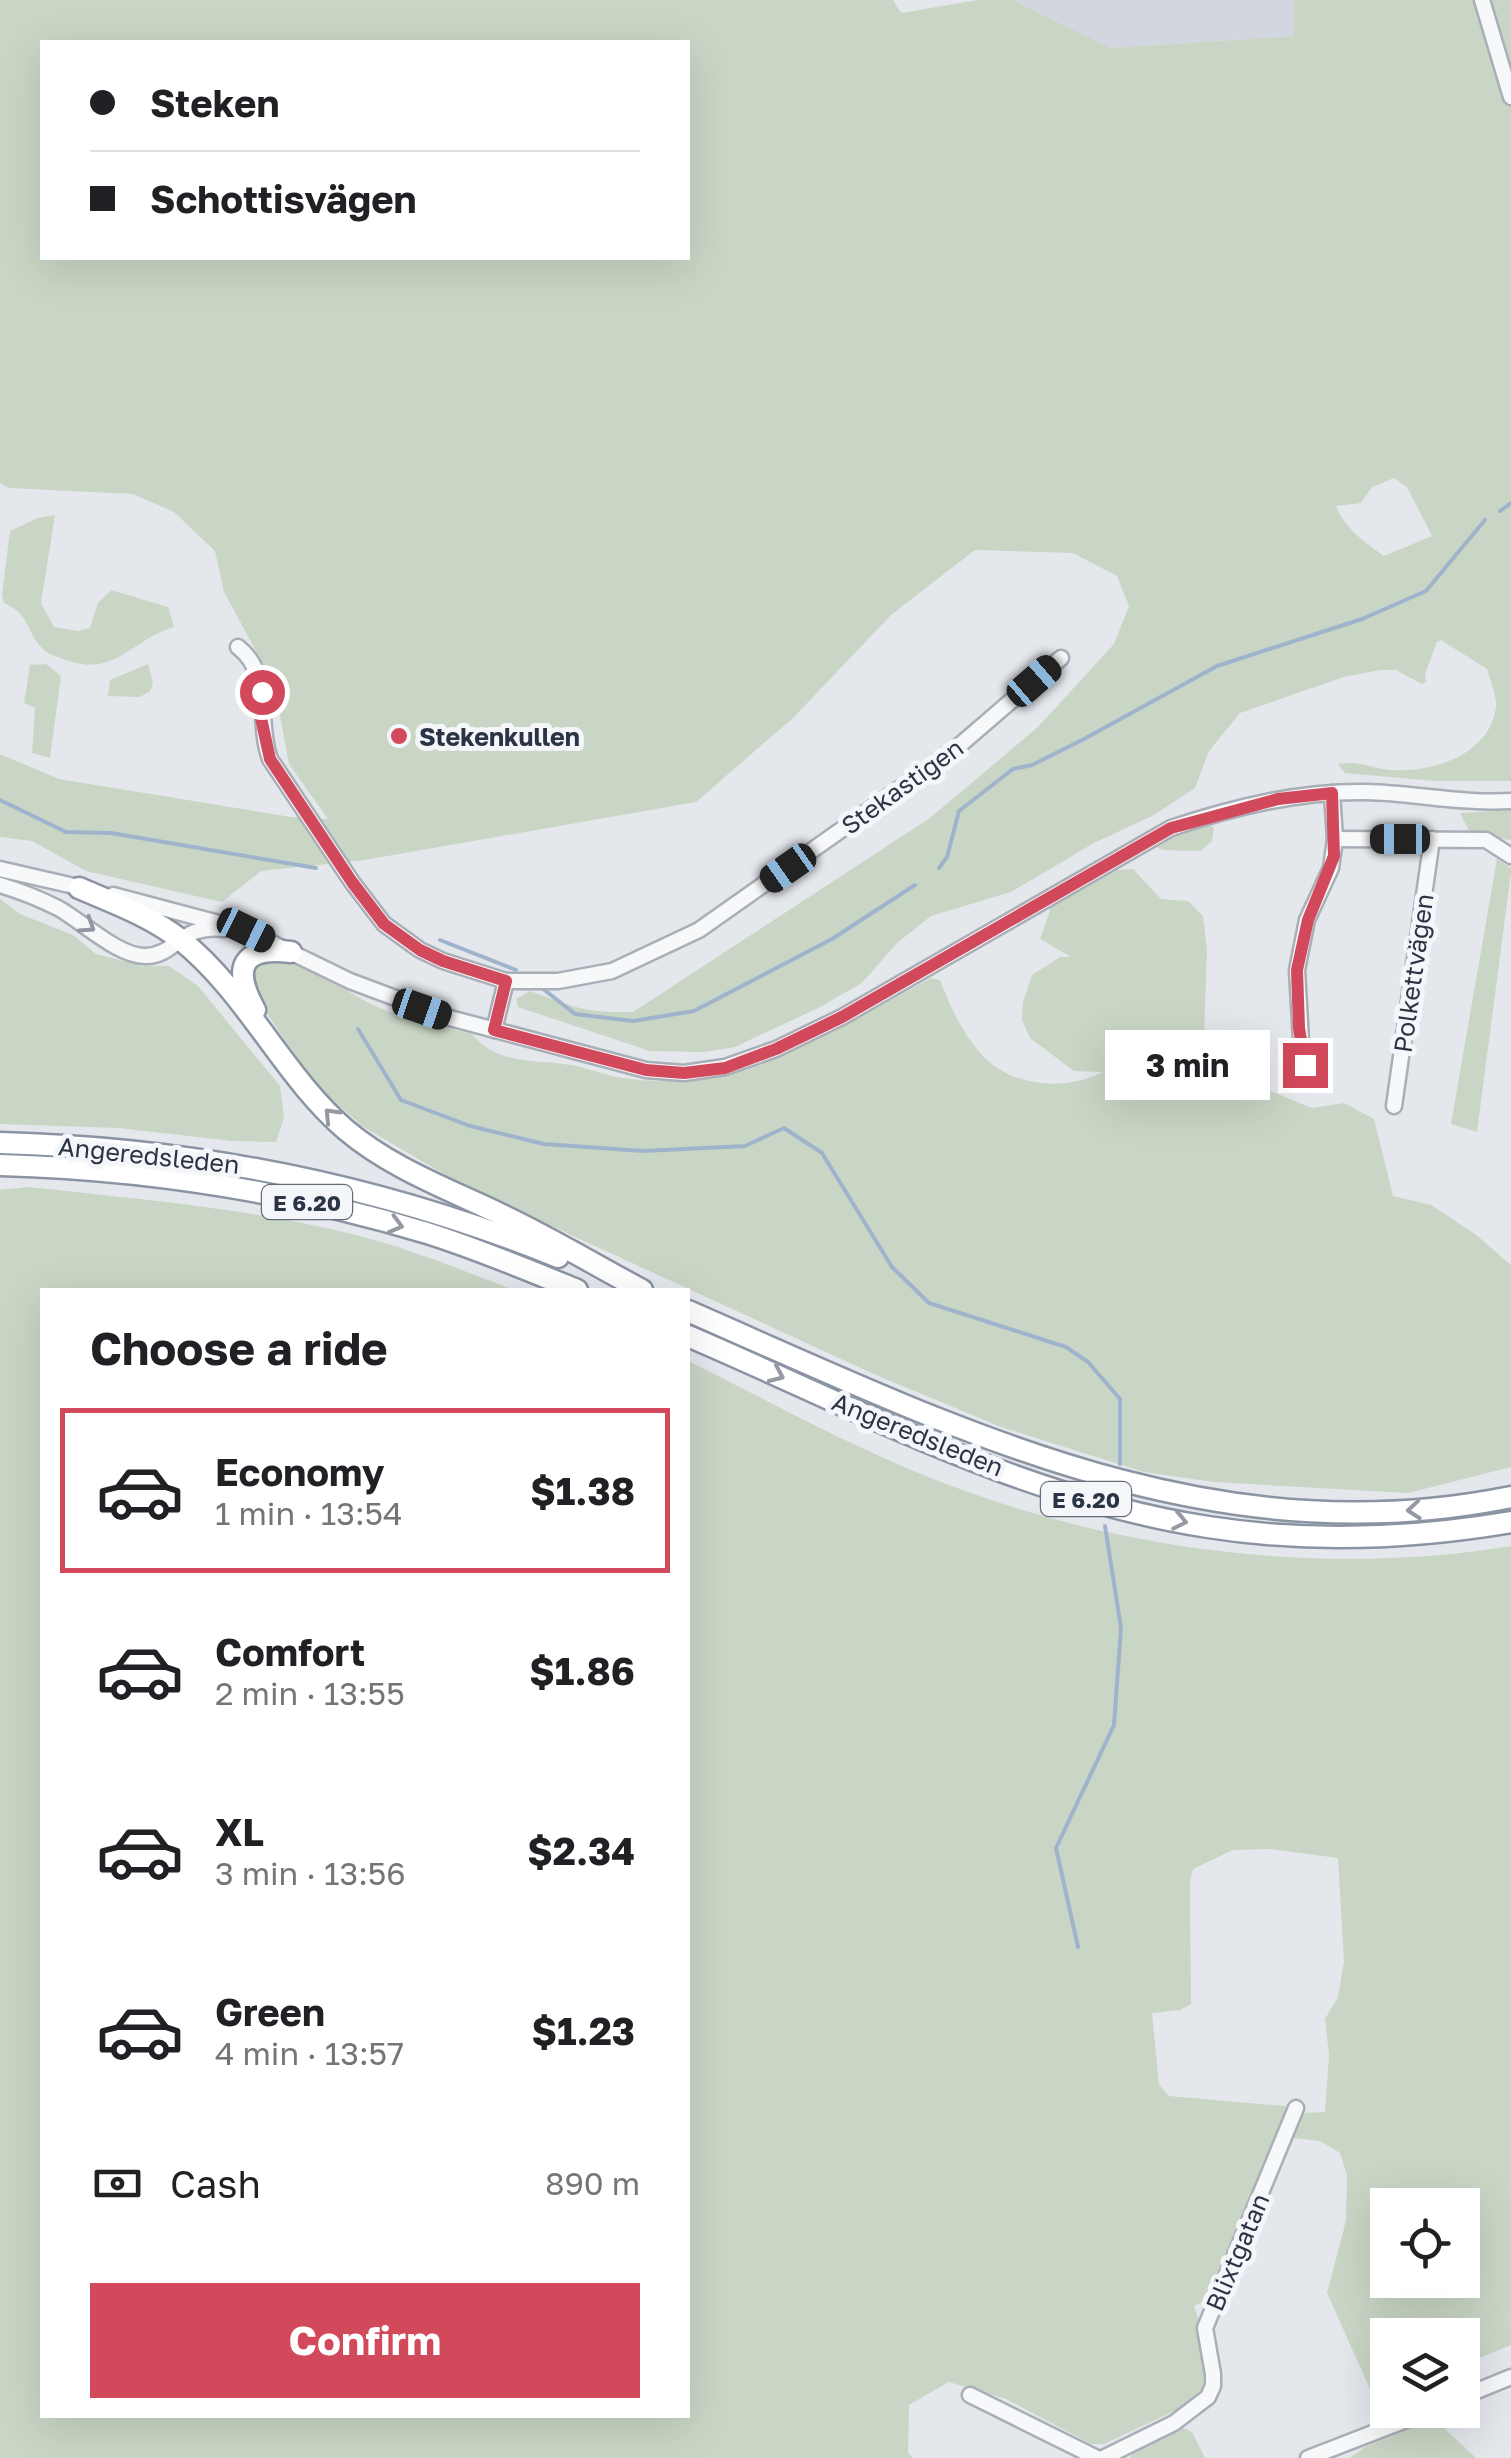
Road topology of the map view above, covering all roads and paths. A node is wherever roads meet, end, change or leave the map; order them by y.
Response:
1 (1482, 0) edge
2 (1511, 97) edge
3 (238, 647) dead end
4 (1061, 658) dead end
5 (1332, 793) junction
6 (1511, 801) edge
7 (1335, 839) junction
8 (1432, 840) junction
9 (1511, 856) edge
10 (0, 869) edge
11 (0, 885) edge
12 (79, 888) junction
13 (246, 930) junction
14 (179, 940) junction
15 (291, 952) junction
16 (506, 981) junction
17 (494, 1030) junction
18 (275, 1047) junction
19 (1310, 1070) dead end
20 (1394, 1106) dead end
21 (0, 1143) edge
22 (0, 1166) edge
23 (572, 1288) edge
24 (635, 1288) edge
25 (636, 1288) edge
26 (690, 1312) edge
27 (690, 1337) edge
28 (1511, 1497) edge
29 (1511, 1522) edge
30 (1296, 2108) dead end
31 (1511, 2377) edge
32 (1480, 2390) edge
33 (970, 2395) dead end
34 (1386, 2428) edge
35 (1100, 2458) edge
36 (1308, 2458) edge

1 - 2 street
3 - 16 street, Stekastigen
4 - 16 street, Stekastigen
5 - 6 street
5 - 7 street
5 - 17 street
7 - 8 street
7 - 19 street
8 - 9 street
8 - 20 street, Polkettvägen
10 - 12 street
11 -> 14 street
12 - 13 street
12 - 14 highway
13 - 14 street
13 - 15 street
14 - 18 highway
15 - 17 street
15 - 18 highway
16 - 17 street
25 -> 18 highway
21 - 24 highway, Angeredsleden / E 6.20
22 -> 23 highway, Angeredsleden / E 6.20
28 -> 26 highway, Angeredsleden / E 6.20
27 -> 29 highway, Angeredsleden / E 6.20
30 - 35 street, Blixtgatan
31 - 32 street
33 - 35 street, Blixtgatan
34 - 36 street

